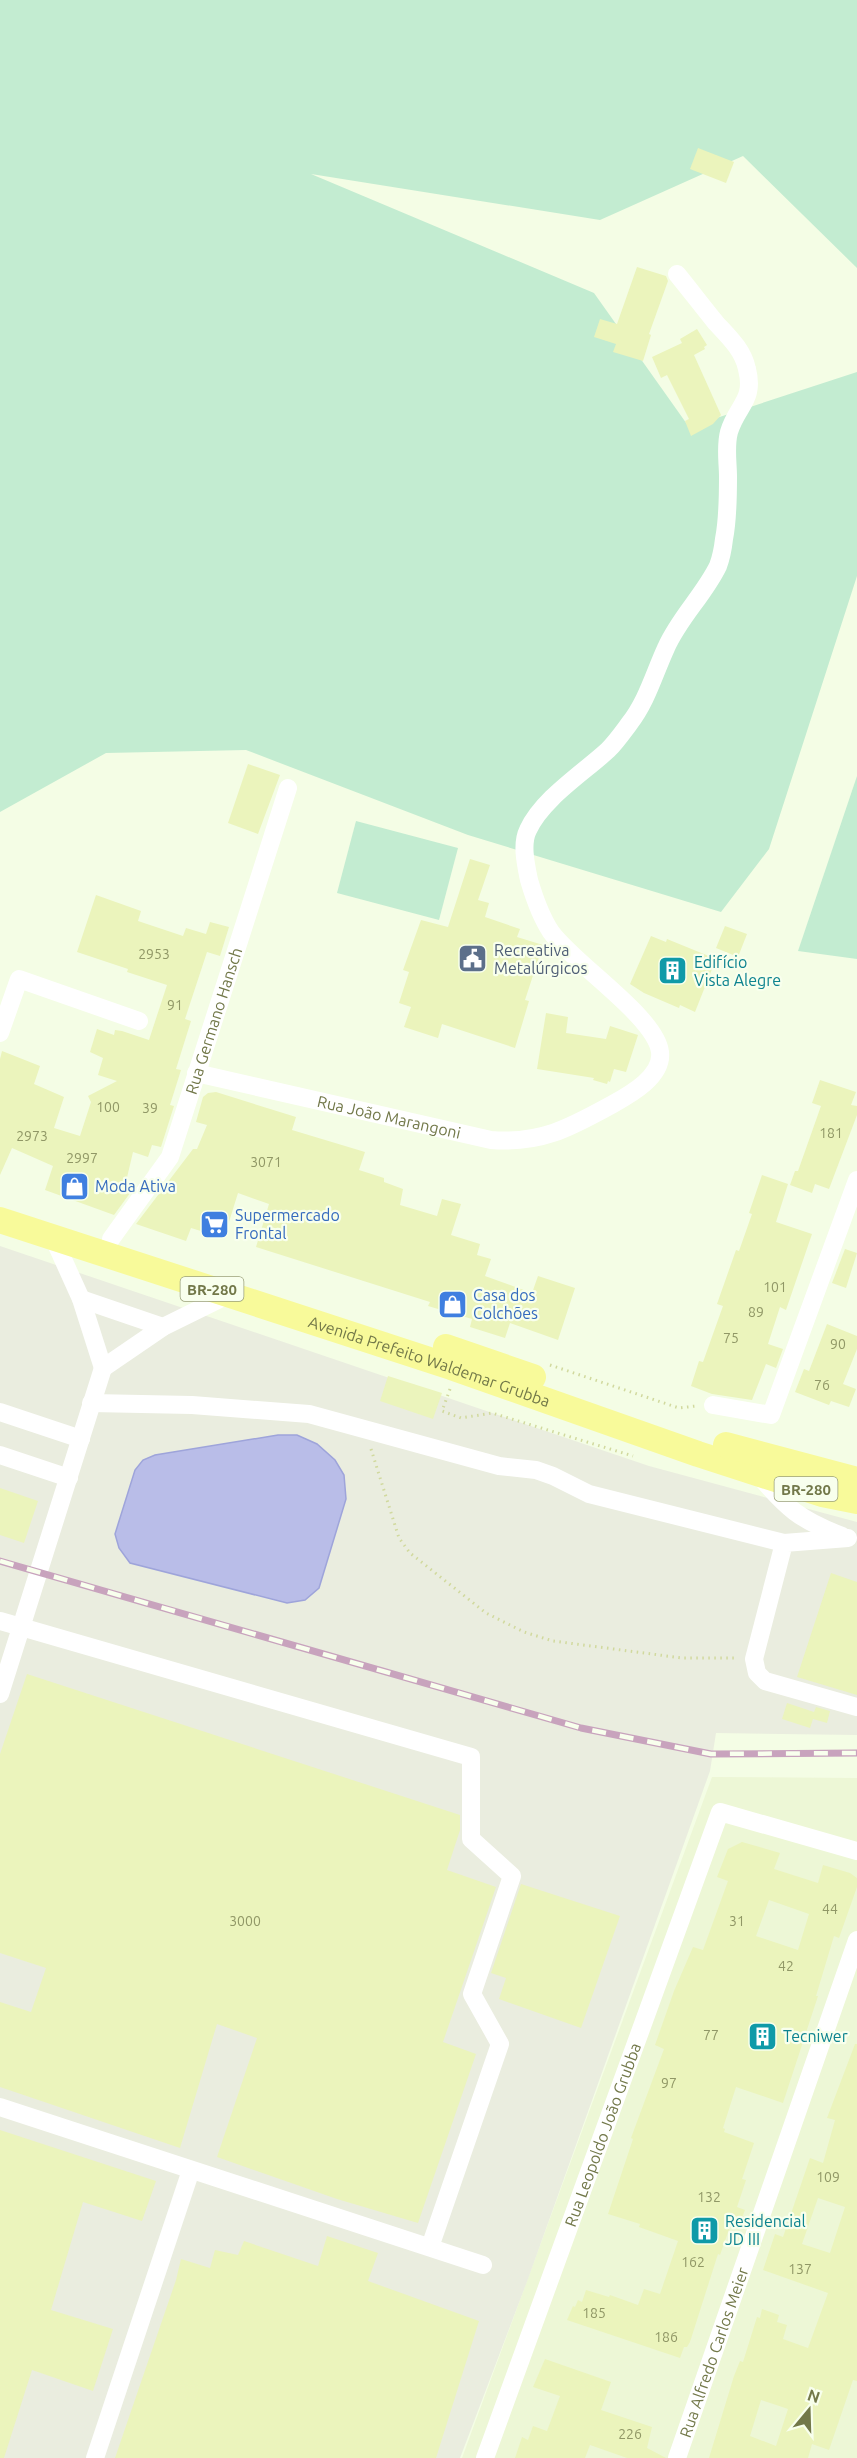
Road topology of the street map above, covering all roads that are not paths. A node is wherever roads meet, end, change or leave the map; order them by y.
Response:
1 (677, 274) dead end
2 (288, 788) dead end
3 (139, 1021) dead end
4 (0, 1033) edge
5 (196, 1073) junction
6 (857, 1180) edge
7 (0, 1203) edge
8 (0, 1220) edge
9 (53, 1238) junction
10 (111, 1239) junction
11 (228, 1295) junction
12 (81, 1299) junction
13 (163, 1327) junction
14 (103, 1368) junction
15 (91, 1403) junction
16 (712, 1405) dead end
17 (0, 1412) edge
18 (81, 1439) junction
19 (0, 1455) edge
20 (756, 1472) junction
21 (69, 1478) junction
22 (857, 1480) edge
23 (857, 1501) edge
24 (853, 1539) edge
25 (784, 1543) junction
26 (0, 1621) edge
27 (22, 1627) junction
28 (0, 1694) edge
29 (857, 1707) edge
30 (857, 1851) edge
31 (857, 1940) edge
32 (0, 2107) edge
33 (191, 2170) junction
34 (430, 2247) junction
35 (483, 2265) dead end
36 (95, 2458) edge
37 (485, 2458) edge
38 (677, 2458) edge

1 - 5 street, Rua João Marangoni
2 - 5 street, Rua Germano Hansch
3 - 4 street
5 - 10 street, Rua Germano Hansch
6 - 16 street
7 - 10 highway, Avenida Prefeito Waldemar Grubba / BR-280
8 - 9 highway, Avenida Prefeito Waldemar Grubba / BR-280
9 - 11 highway, Avenida Prefeito Waldemar Grubba / BR-280
9 - 12 street
10 - 22 highway, Avenida Prefeito Waldemar Grubba / BR-280
11 - 13 street
11 - 20 highway, Avenida Prefeito Waldemar Grubba / BR-280
12 - 13 street
12 - 14 street
13 - 14 street
14 - 15 street
15 - 18 street
15 - 25 street
17 - 18 street
18 - 21 street
19 - 21 street
20 - 23 highway, Avenida Prefeito Waldemar Grubba / BR-280
20 - 24 street
21 - 27 street
24 - 25 street
25 - 29 street
26 - 27 street
27 - 28 street
27 - 34 street
30 - 37 street, Rua Leopoldo João Grubba
31 - 38 street, Rua Alfredo Carlos Meier
32 - 33 street
33 - 34 street
33 - 36 street
34 - 35 street

